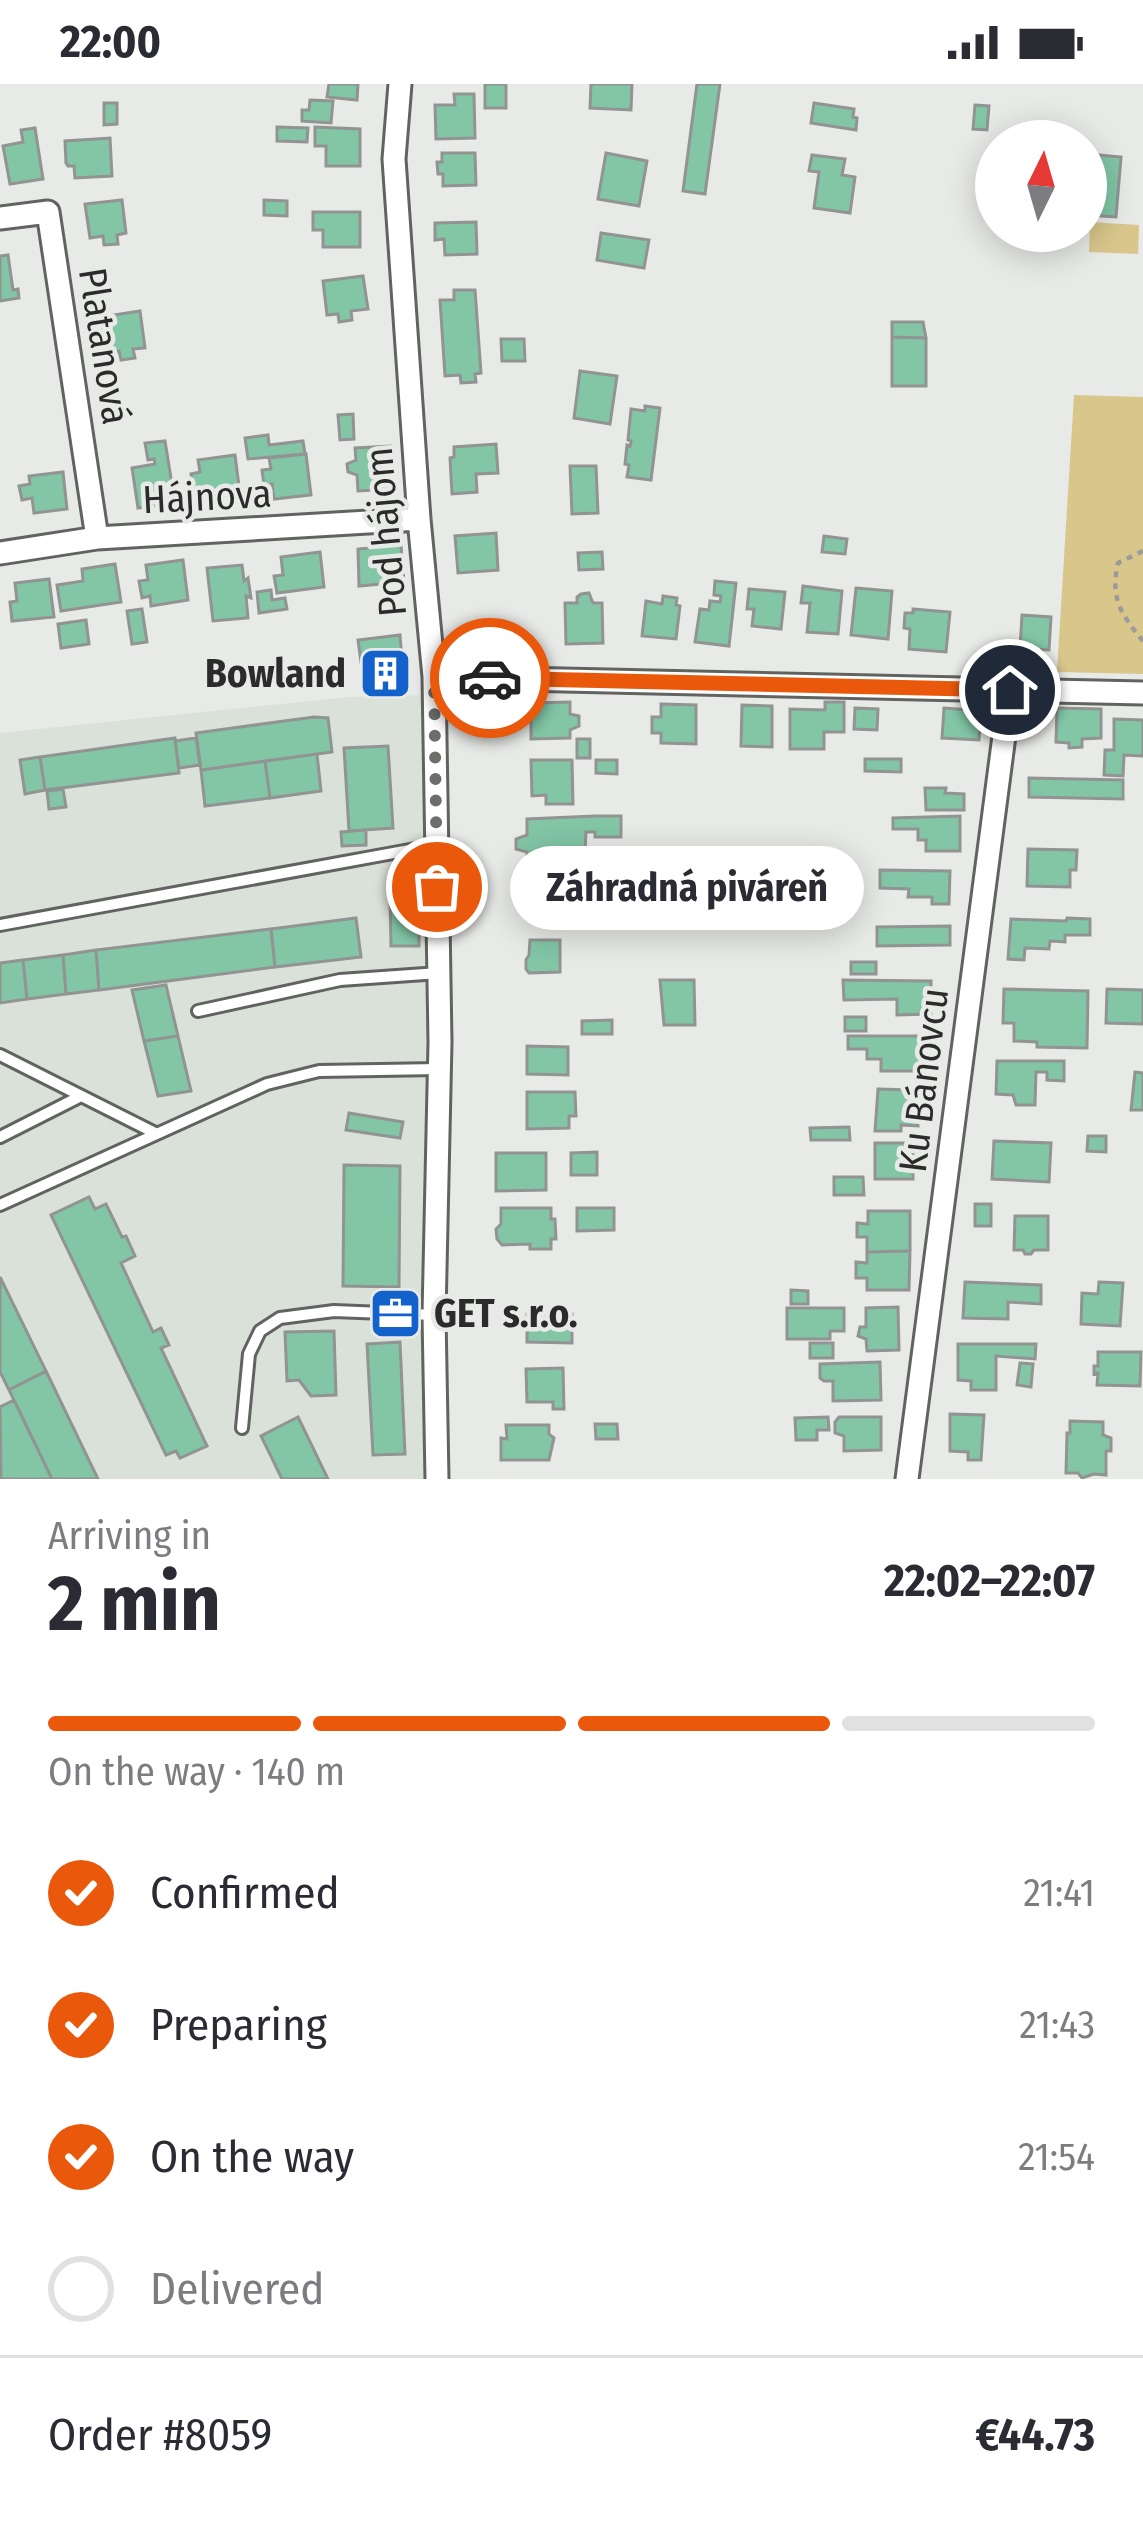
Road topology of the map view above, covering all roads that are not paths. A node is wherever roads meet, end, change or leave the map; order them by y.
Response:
1 (400, 84) edge
2 (0, 218) edge
3 (418, 519) junction
4 (98, 538) junction
5 (0, 553) edge
6 (434, 676) junction
7 (1010, 690) junction
8 (1143, 693) edge
9 (437, 845) junction
10 (0, 926) edge
11 (439, 973) junction
12 (198, 1011) dead end
13 (0, 1055) edge
14 (440, 1069) junction
15 (81, 1096) junction
16 (157, 1133) junction
17 (0, 1137) edge
18 (0, 1205) edge
19 (434, 1315) junction
20 (242, 1428) dead end
21 (437, 1479) edge
22 (907, 1479) edge

1 - 3 street, Pod hájom
2 - 4 street, Platanová
3 - 4 street, Hájnova
3 - 6 street, Pod hájom
4 - 5 street, Hájnova
6 - 7 street
6 - 9 street, Pod hájom
7 - 8 street
7 - 22 street, Ku Bánovcu
9 - 10 lane
9 - 11 street, Pod hájom
11 - 12 lane
11 - 14 street, Pod hájom
13 - 15 lane
14 - 16 lane
14 - 19 street, Pod hájom
15 - 16 lane
15 - 17 lane
16 - 18 lane
19 - 20 lane
19 - 21 street, Pod hájom

